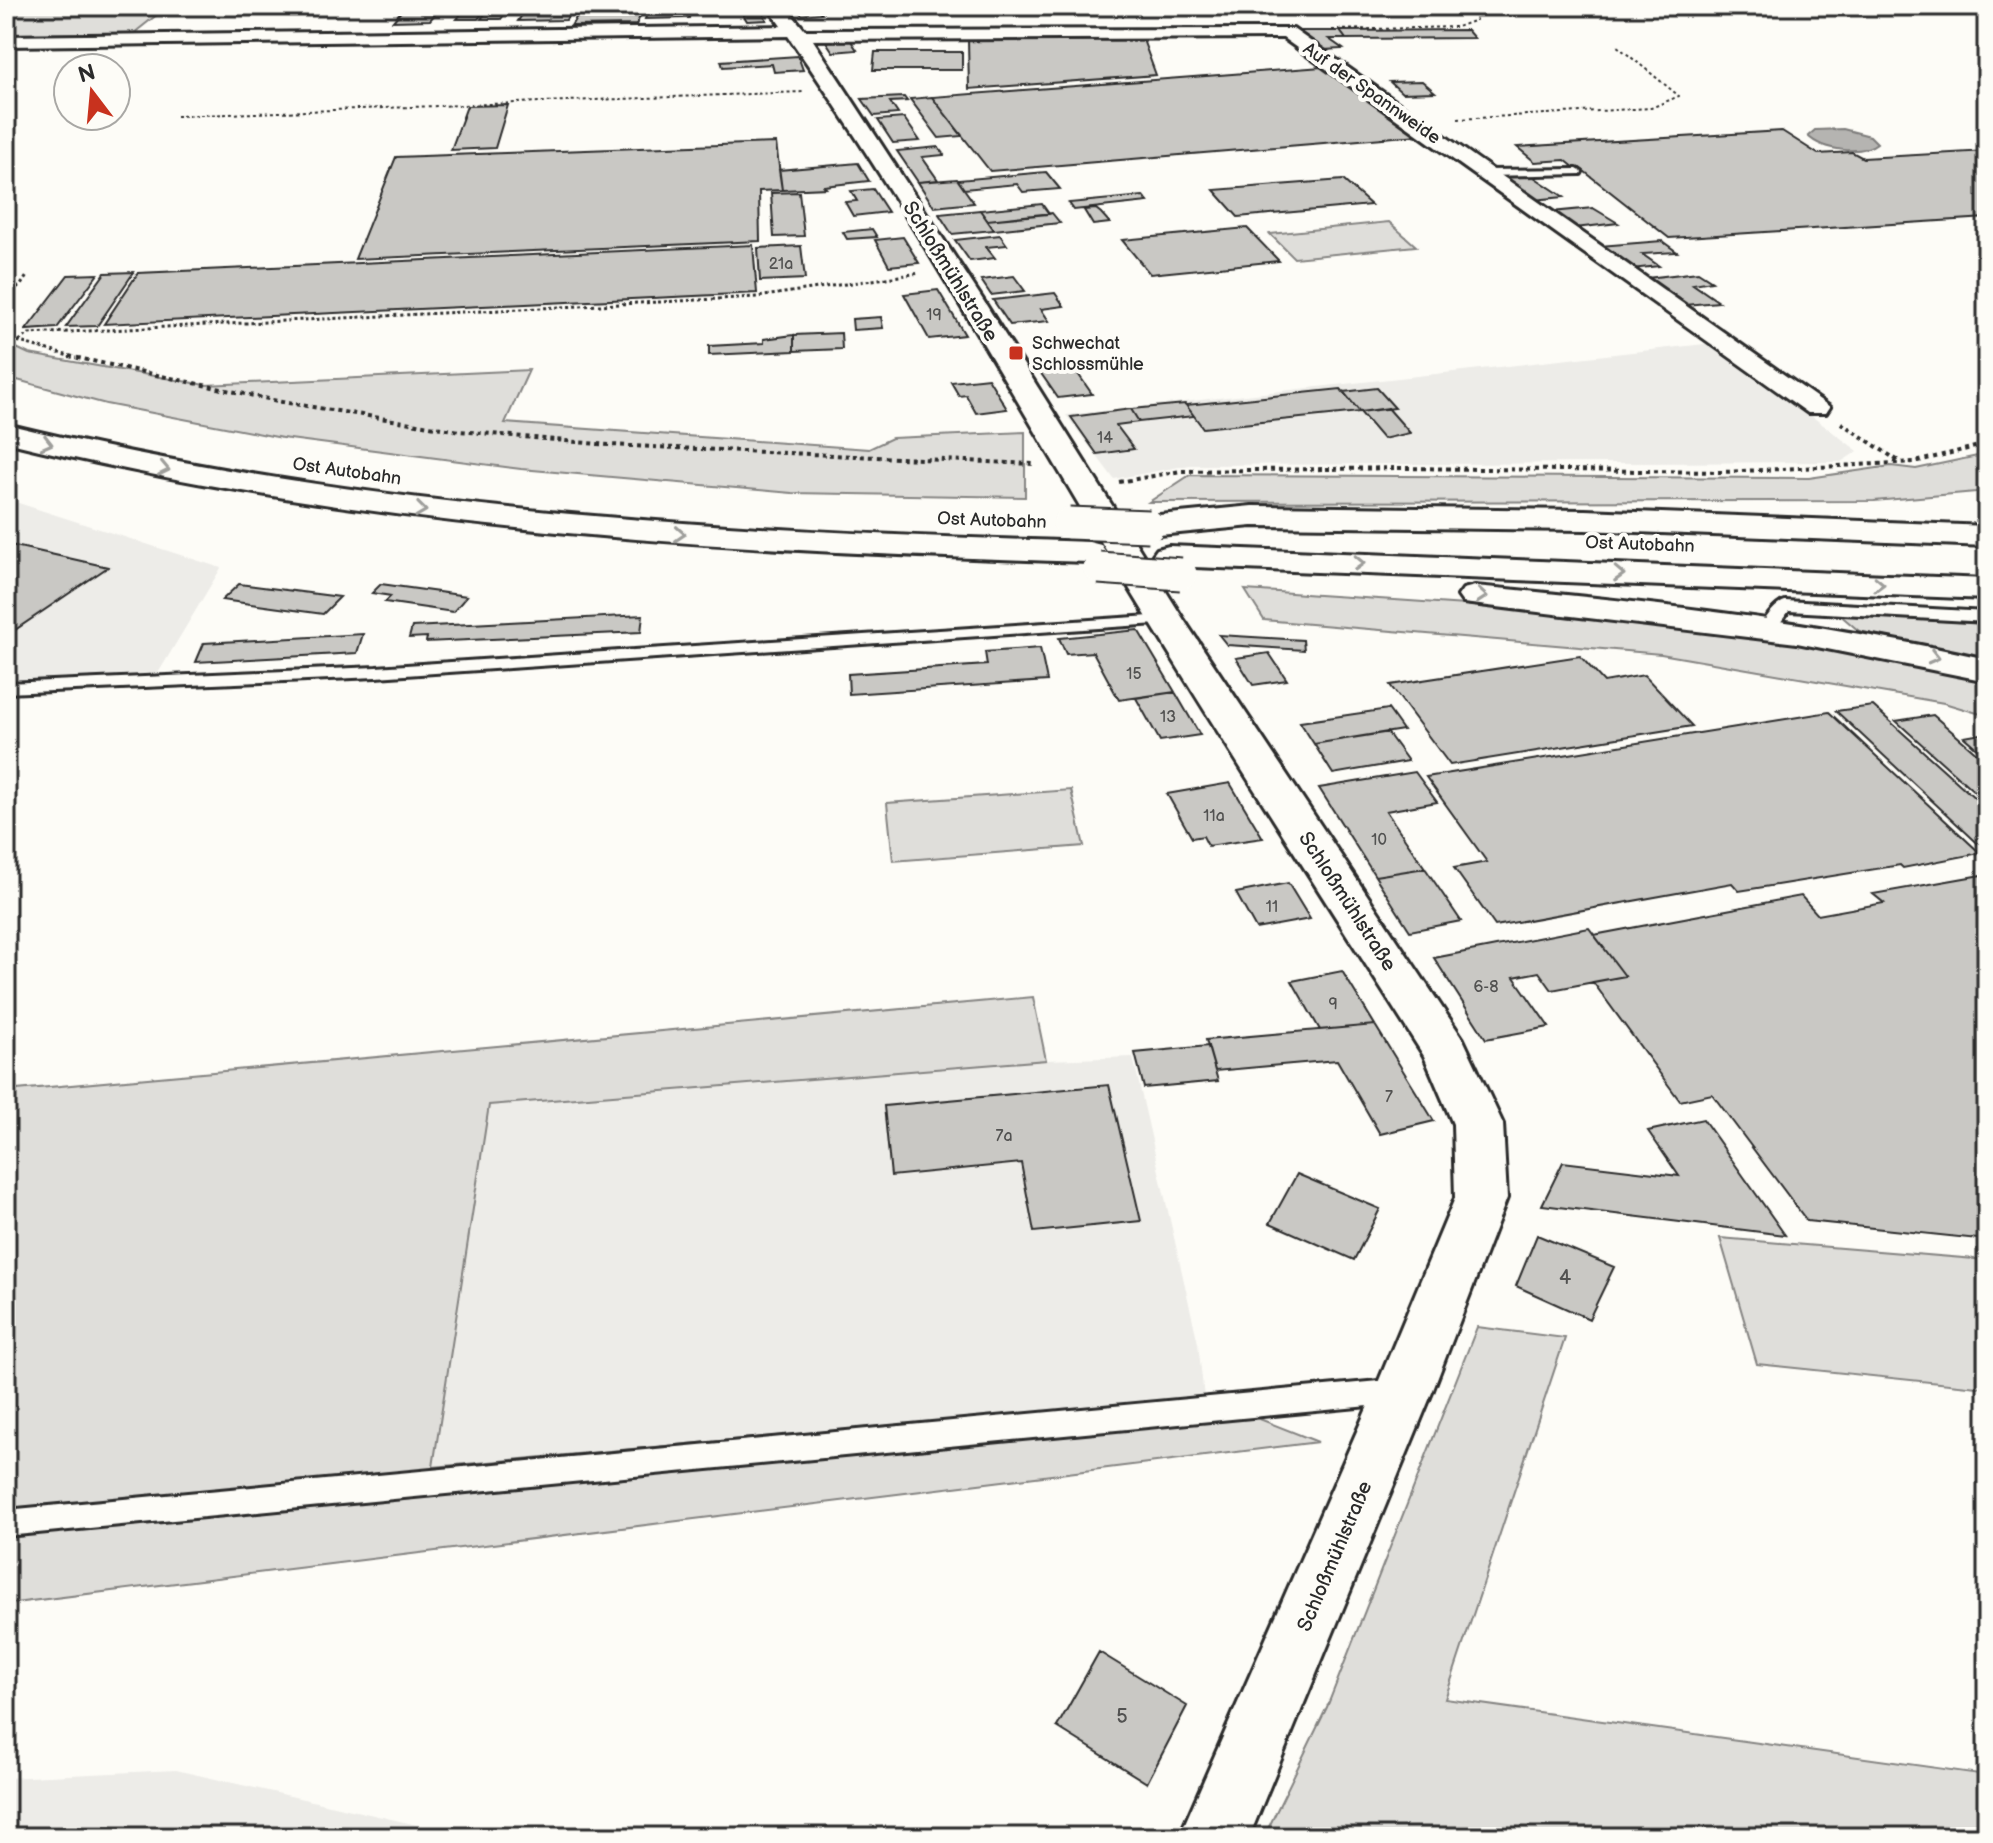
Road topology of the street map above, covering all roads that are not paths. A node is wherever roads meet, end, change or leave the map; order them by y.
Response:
1 (789, 24) edge
2 (6, 41) edge
3 (1577, 172) dead end
4 (1486, 173) junction
5 (1817, 407) road end
6 (114, 430) dead end
7 (6, 433) edge
8 (1077, 493) junction
9 (1149, 526) junction
10 (1987, 536) edge
11 (1987, 559) edge
12 (1175, 565) junction
13 (1987, 589) edge
14 (1987, 617) edge
15 (1166, 620) junction
16 (1768, 628) junction
17 (1987, 670) edge
18 (6, 688) edge
19 (1404, 1390) junction
20 (6, 1523) edge
21 (1214, 1837) edge

1 - 2 street, Auf der Spannweide
1 - 4 street, Auf der Spannweide
1 - 8 main road, Schloßmühlstraße
3 - 4 lane
4 - 5 street, Auf der Spannweide
6 - 8 main road, Ost Autobahn
7 -> 12 main road, Ost Autobahn, bridge
8 - 9 main road, Ost Autobahn, bridge
8 - 15 main road, Schloßmühlstraße
9 - 10 main road
9 - 11 main road, Ost Autobahn
12 -> 13 main road, Ost Autobahn
12 -> 16 main road
14 - 16 lane
15 - 18 lane
15 - 19 main road, Schloßmühlstraße
16 -> 17 main road
19 - 20 lane
19 - 21 main road, Schloßmühlstraße

